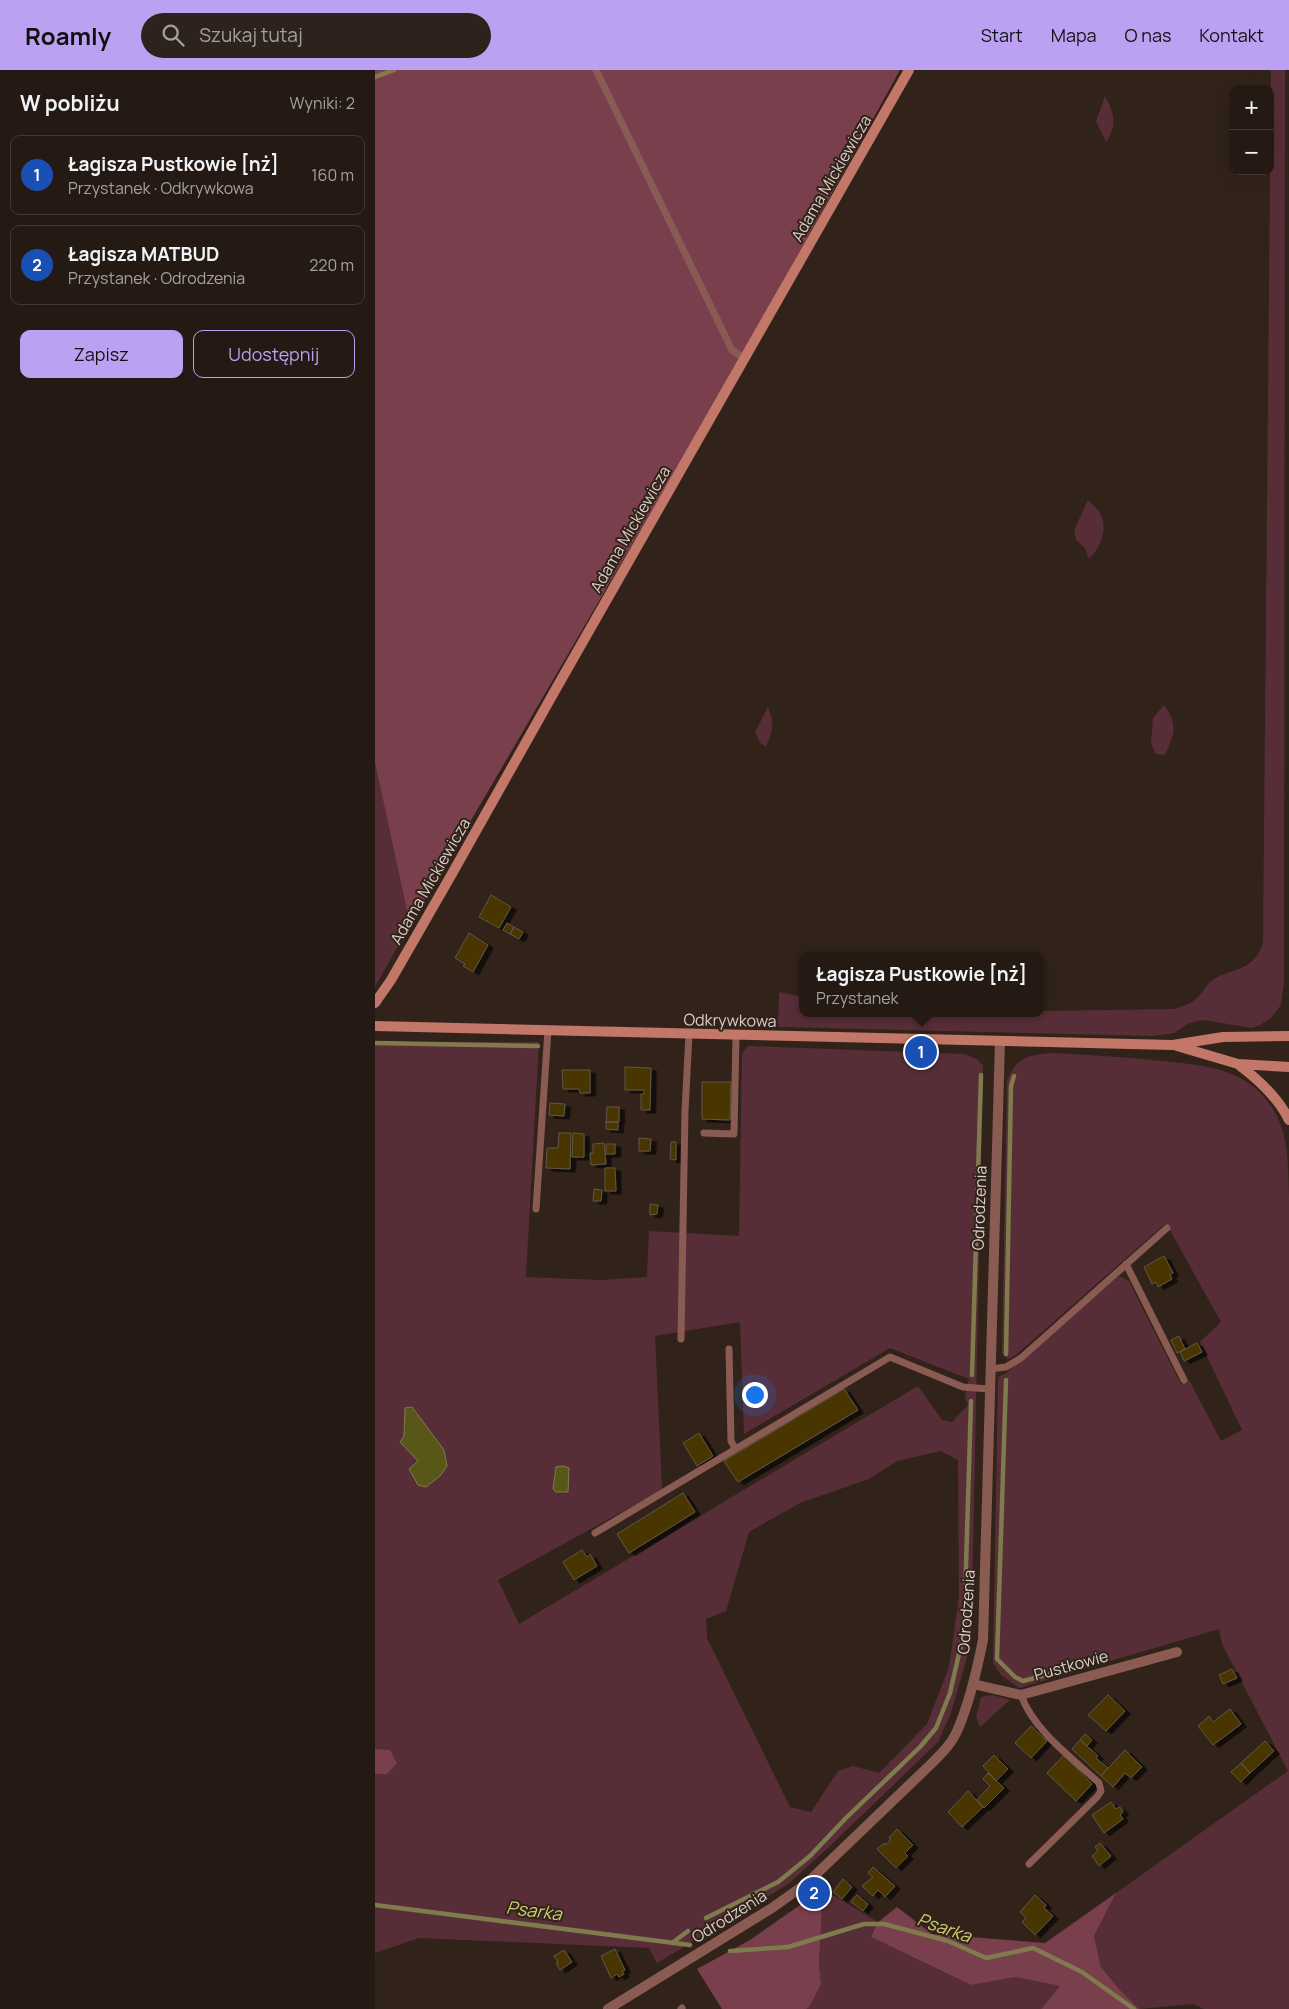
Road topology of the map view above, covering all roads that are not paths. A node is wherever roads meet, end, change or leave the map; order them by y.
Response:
1 (596, 70) edge
2 (909, 70) edge
3 (745, 359) junction
4 (375, 1002) edge
5 (375, 1026) edge
6 (547, 1030) junction
7 (689, 1034) junction
8 (736, 1035) junction
9 (1289, 1036) edge
10 (1000, 1041) junction
11 (1173, 1046) junction
12 (1238, 1064) junction
13 (1289, 1067) edge
14 (1289, 1120) edge
15 (704, 1133) dead end
16 (537, 1209) dead end
17 (1167, 1228) dead end
18 (1126, 1264) junction
19 (681, 1339) dead end
20 (729, 1349) dead end
21 (990, 1369) junction
22 (1184, 1380) dead end
23 (989, 1389) junction
24 (735, 1448) junction
25 (595, 1533) dead end
26 (1177, 1652) dead end
27 (973, 1684) junction
28 (1021, 1695) junction
29 (1029, 1864) dead end
30 (608, 2009) edge

1 - 3 lane
2 - 3 street, Adama Mickiewicza
3 - 4 street, Adama Mickiewicza
5 - 6 street, Odkrywkowa
6 - 7 street, Odkrywkowa
6 - 16 lane
7 - 8 street, Odkrywkowa
7 - 19 lane
8 - 10 street, Odkrywkowa
8 - 15 lane
9 - 11 street, Odkrywkowa
10 - 11 street, Odkrywkowa
10 - 21 street, Odrodzenia
11 - 12 street, Odkrywkowa
12 - 13 street, Odkrywkowa
12 - 14 street, Odkrywkowa
17 - 18 lane
18 - 21 lane
18 - 22 lane
20 - 24 lane
21 - 23 street, Odrodzenia
23 - 24 lane
23 - 27 street, Odrodzenia
24 - 25 lane
26 - 28 street, Pustkowie
27 - 28 street, Pustkowie
27 - 30 street, Odrodzenia
28 - 29 lane

